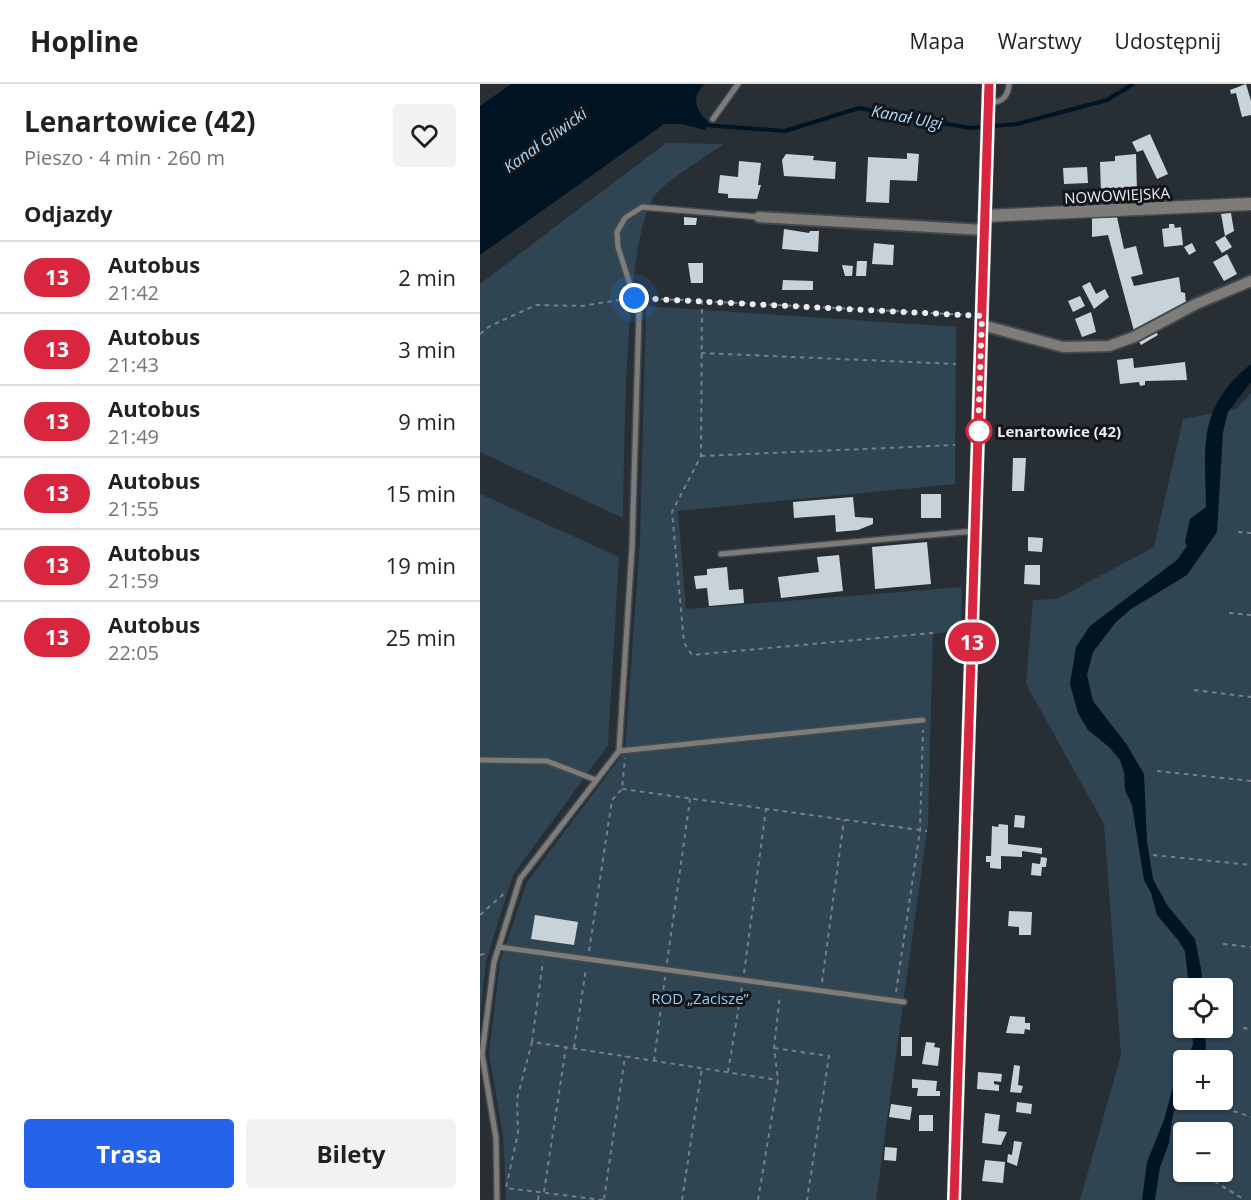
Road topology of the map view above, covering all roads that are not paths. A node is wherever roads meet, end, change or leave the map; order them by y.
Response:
1 (738, 84) edge
2 (989, 84) edge
3 (1009, 84) edge
4 (988, 108) junction
5 (713, 119) dead end
6 (1251, 204) edge
7 (984, 216) junction
8 (759, 217) joint
9 (984, 230) junction
10 (1251, 281) edge
11 (982, 320) junction
12 (975, 531) junction
13 (721, 554) dead end
14 (923, 720) road end
15 (622, 750) junction
16 (480, 759) edge
17 (596, 780) junction
18 (499, 947) junction
19 (904, 1002) dead end
20 (482, 1054) junction
21 (480, 1062) edge
22 (497, 1200) edge
23 (954, 1200) edge

1 - 5 lane
2 - 4 main road
3 - 4 lane
4 - 7 main road
6 - 7 street, NOWOWIEJSKA
7 - 9 main road
8 - 9 street
8 - 15 lane
9 - 11 main road
10 - 11 street
11 - 12 main road
12 - 13 lane
12 - 23 main road
14 - 15 lane
15 - 17 lane
16 - 17 lane
17 - 18 lane
18 - 19 lane
18 - 20 lane
20 - 21 lane
20 - 22 lane

